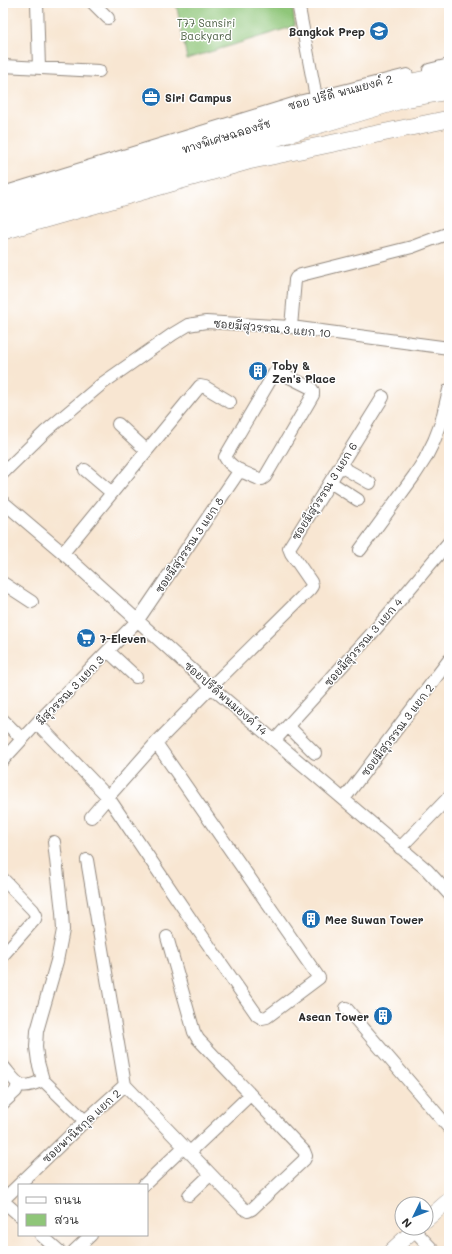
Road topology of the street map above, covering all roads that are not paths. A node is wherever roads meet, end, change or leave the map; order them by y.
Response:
1 (37, 3) edge
2 (93, 3) edge
3 (298, 3) edge
4 (108, 18) dead end
5 (449, 65) edge
6 (3, 66) edge
7 (39, 68) junction
8 (99, 72) dead end
9 (449, 74) edge
10 (449, 91) edge
11 (316, 98) junction
12 (449, 119) edge
13 (3, 193) edge
14 (3, 203) edge
15 (3, 219) edge
16 (3, 231) edge
17 (449, 233) edge
18 (291, 327) junction
19 (449, 348) edge
20 (449, 390) edge
21 (383, 397) dead end
22 (230, 402) dead end
23 (118, 424) dead end
24 (146, 450) junction
25 (340, 466) junction
26 (85, 470) dead end
27 (240, 470) junction
28 (3, 473) edge
29 (330, 482) junction
30 (370, 483) dead end
31 (112, 493) junction
32 (358, 500) dead end
33 (3, 502) edge
34 (449, 542) edge
35 (360, 550) dead end
36 (63, 553) junction
37 (3, 583) edge
38 (32, 602) dead end
39 (138, 620) junction
40 (108, 651) junction
41 (449, 660) edge
42 (136, 677) dead end
43 (211, 687) junction
44 (3, 720) edge
45 (37, 723) junction
46 (288, 726) junction
47 (22, 739) junction
48 (275, 740) junction
49 (156, 743) junction
50 (315, 753) dead end
51 (3, 760) edge
52 (108, 797) junction
53 (449, 797) edge
54 (344, 799) junction
55 (91, 817) dead end
56 (54, 842) dead end
57 (400, 848) junction
58 (87, 860) dead end
59 (3, 879) edge
60 (447, 887) edge
61 (167, 937) dead end
62 (3, 955) edge
63 (346, 1008) dead end
64 (3, 1066) edge
65 (43, 1080) junction
66 (18, 1083) junction
67 (124, 1085) junction
68 (250, 1095) junction
69 (3, 1103) edge
70 (85, 1121) junction
71 (449, 1128) edge
72 (186, 1150) junction
73 (210, 1175) junction
74 (20, 1184) edge
75 (145, 1184) edge
76 (18, 1186) edge
77 (189, 1195) dead end
78 (3, 1200) edge
79 (449, 1200) edge
80 (434, 1213) edge
81 (18, 1214) edge
82 (42, 1236) edge
83 (89, 1236) edge
84 (407, 1236) edge
85 (421, 1236) edge
86 (59, 1251) edge
87 (74, 1251) edge
88 (391, 1251) edge
89 (434, 1251) edge

1 - 7 street
2 - 4 street
3 - 11 street
5 - 11 street, ซอย ปรีดี พนมยงค์ 2
6 - 7 street
7 - 8 street
9 - 14 highway, ทางพิเศษฉลองรัช
10 - 15 highway, ทางพิเศษฉลองรัช
11 - 13 street, ซอย ปรีดี พนมยงค์ 2
12 - 16 highway
17 - 18 street
18 - 19 street, ซอยมีสุวรรณ 3 แยก 10
18 - 28 street, ซอยมีสุวรรณ 3 แยก 10
20 - 35 street
21 - 25 street, ซอยมีสุวรรณ 3 แยก 6
22 - 24 street
23 - 24 street
24 - 31 street
25 - 29 street, ซอยมีสุวรรณ 3 แยก 6
25 - 30 street
26 - 31 street
27 - 27 street
27 - 39 street, ซอยมีสุวรรณ 3 แยก 8
29 - 32 street
29 - 43 street, ซอยมีสุวรรณ 3 แยก 6
31 - 36 street
33 - 36 street, ซอยปรีดีพนมยงค์ 14
34 - 46 street, ซอยมีสุวรรณ 3 แยก 4
36 - 39 street, ซอยปรีดีพนมยงค์ 14
37 - 38 street
39 - 40 street, มีสุวรรณ 3 แยก 3
39 - 43 street, ซอยปรีดีพนมยงค์ 14
40 - 42 street
40 - 45 street, มีสุวรรณ 3 แยก 3
41 - 54 street, ซอยมีสุวรรณ 3 แยก 2
43 - 48 street, ซอยปรีดีพนมยงค์ 14
43 - 49 street
44 - 47 street
45 - 47 street, มีสุวรรณ 3 แยก 3
45 - 52 street
46 - 48 street, ซอยมีสุวรรณ 3 แยก 4
46 - 50 street
47 - 51 street, มีสุวรรณ 3 แยก 3
48 - 54 street, ซอยปรีดีพนมยงค์ 14
49 - 52 street
49 - 52 street
52 - 55 street
53 - 57 street
54 - 57 street, ซอยปรีดีพนมยงค์ 14
56 - 65 street
57 - 60 street, ซอยปรีดีพนมยงค์ 14
58 - 67 street
59 - 62 street
61 - 68 street
63 - 71 street
64 - 66 street
65 - 66 street
65 - 70 street
66 - 69 street
67 - 70 street, ซอยพานิชกุล แยก 2
67 - 72 street
68 - 72 street
68 - 73 street
70 - 74 street, ซอยพานิชกุล แยก 2
72 - 73 street
72 - 75 street
73 - 77 street
76 - 78 street, ซอยพานิชกุล แยก 2
78 - 81 street
79 - 80 main road
82 - 86 street
83 - 87 street
84 - 88 main road
85 - 89 street

